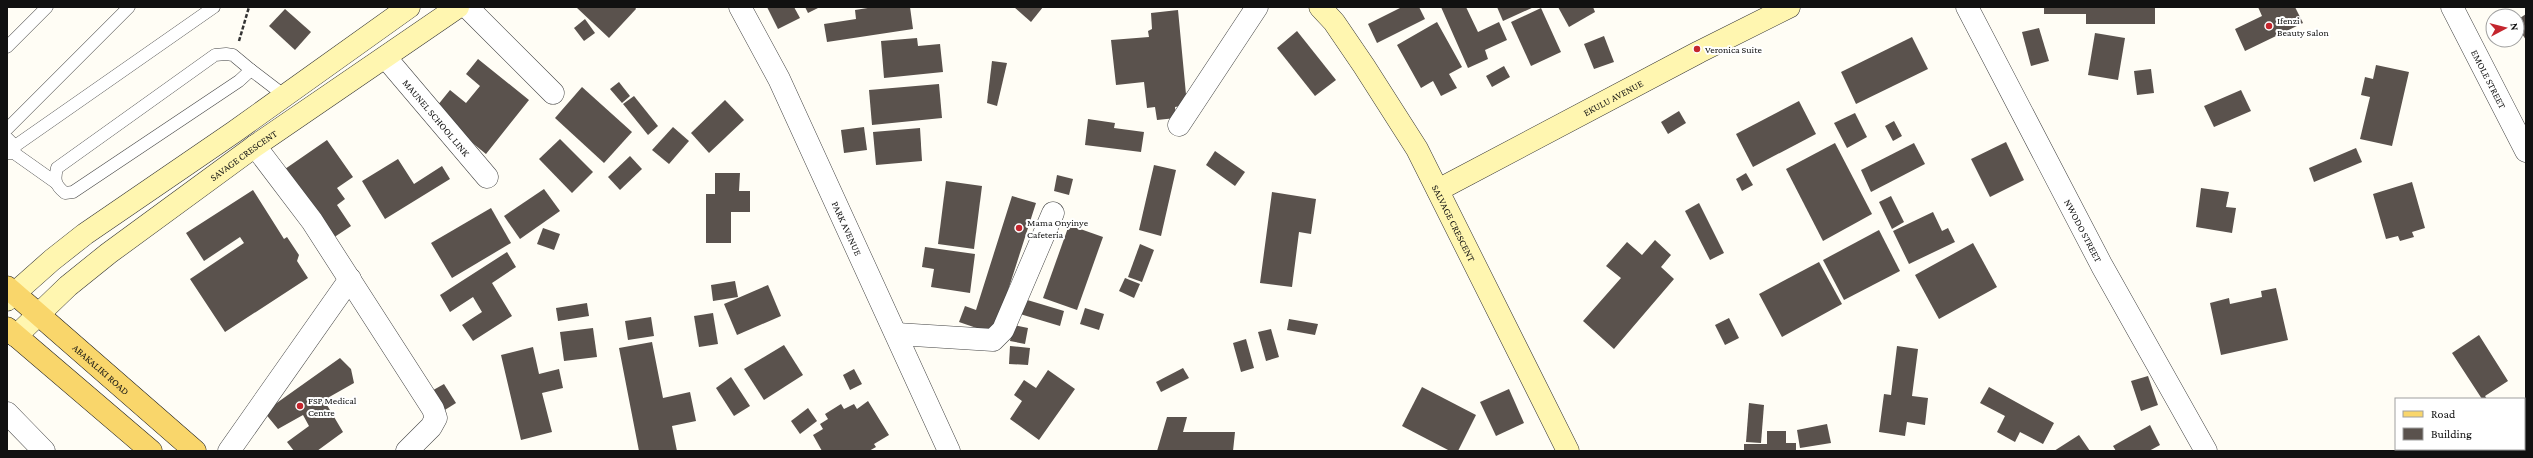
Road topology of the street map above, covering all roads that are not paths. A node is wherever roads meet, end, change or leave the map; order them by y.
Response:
1 (47, 7) edge
2 (129, 7) edge
3 (214, 7) edge
4 (409, 7) edge
5 (458, 7) edge
6 (467, 7) edge
7 (740, 7) edge
8 (1257, 7) edge
9 (1320, 7) edge
10 (1789, 7) edge
11 (1967, 7) edge
12 (2452, 7) edge
13 (7, 47) edge
14 (386, 58) junction
15 (251, 70) junction
16 (553, 92) dead end
17 (285, 96) junction
18 (1179, 125) dead end
19 (7, 130) edge
20 (255, 146) junction
21 (11, 147) edge
22 (2526, 151) edge
23 (487, 177) dead end
24 (55, 182) junction
25 (1438, 190) junction
26 (1053, 214) dead end
27 (350, 278) junction
28 (10, 294) edge
29 (38, 315) junction
30 (11, 332) edge
31 (897, 334) junction
32 (7, 413) edge
33 (44, 451) edge
34 (151, 451) edge
35 (195, 451) edge
36 (228, 451) edge
37 (407, 451) edge
38 (949, 451) edge
39 (1568, 451) edge
40 (2206, 451) edge

1 - 13 lane
2 - 19 lane
3 - 21 lane
4 - 17 main road
5 - 14 main road, SAVAGE CRESCENT
6 - 16 street
7 - 31 street, PARK AVENUE
8 - 18 street
9 - 25 main road, SALVAGE CRESCENT
10 - 25 main road, EKULU AVENUE
11 - 40 street, NWODO STREET
12 - 22 street, EMOLE STREET
14 - 20 main road, SAVAGE CRESCENT
14 - 23 street, MAUNEL SCHOOL LINK
15 - 17 lane
15 - 24 lane
15 - 24 lane
17 - 28 main road
20 - 27 street
20 - 29 main road, SAVAGE CRESCENT
21 - 24 lane
25 - 39 main road, SALVAGE CRESCENT
26 - 31 street
27 - 36 street
27 - 37 street
28 - 29 main road, ABAKALIKI ROAD
29 - 30 main road, SAVAGE CRESCENT
29 - 35 main road, ABAKALIKI ROAD
30 - 34 main road
31 - 38 street, PARK AVENUE
32 - 33 street

